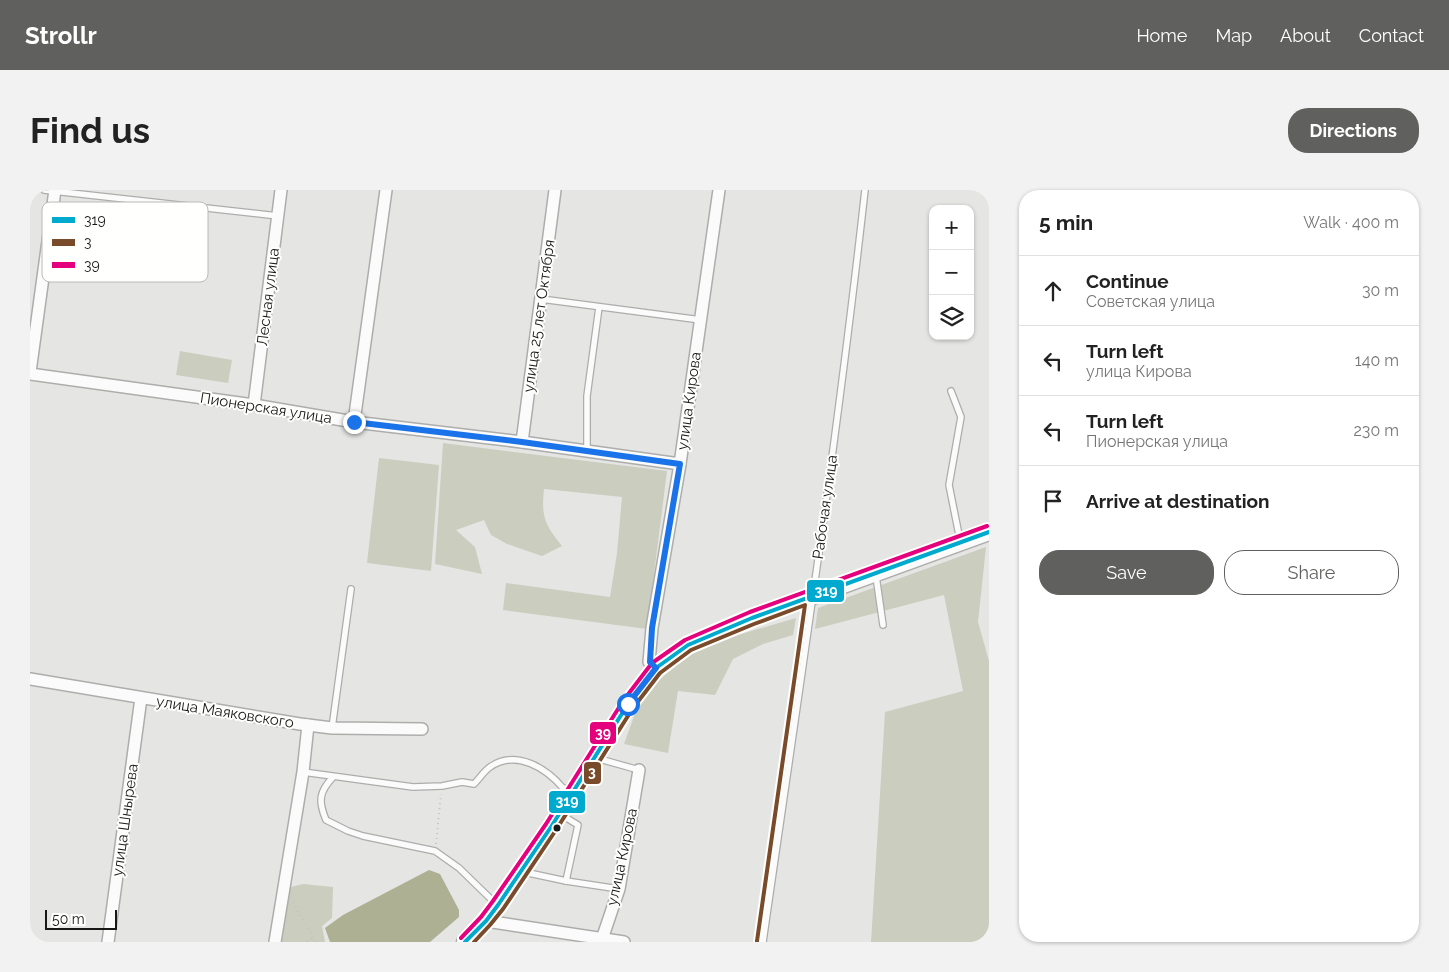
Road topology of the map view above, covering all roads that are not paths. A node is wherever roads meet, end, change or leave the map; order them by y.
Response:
1 (280, 190) edge
2 (386, 190) edge
3 (556, 190) edge
4 (719, 190) edge
5 (865, 190) edge
6 (51, 191) edge
7 (151, 202) edge
8 (208, 208) edge
9 (278, 216) junction
10 (42, 269) edge
11 (541, 299) junction
12 (599, 307) junction
13 (701, 320) junction
14 (30, 373) edge
15 (951, 391) dead end
16 (254, 405) junction
17 (354, 422) junction
18 (522, 442) junction
19 (587, 451) junction
20 (680, 464) junction
21 (989, 532) edge
22 (961, 542) junction
23 (876, 574) junction
24 (351, 589) dead end
25 (813, 596) junction
26 (883, 625) dead end
27 (656, 668) junction
28 (30, 679) edge
29 (141, 698) junction
30 (308, 725) junction
31 (332, 728) junction
32 (422, 728) dead end
33 (594, 758) junction
34 (639, 770) joint
35 (303, 772) junction
36 (333, 777) junction
37 (574, 789) junction
38 (559, 813) junction
39 (522, 872) junction
40 (566, 881) junction
41 (619, 889) junction
42 (498, 906) junction
43 (486, 921) junction
44 (602, 940) edge
45 (108, 942) edge
46 (275, 942) edge
47 (465, 942) edge
48 (624, 942) edge
49 (763, 942) edge

1 - 9 street, Лесная улица
2 - 17 street
3 - 11 street, улица 25 лет Октября
4 - 13 street, улица Кирова
5 - 25 lane, Рабочая улица
6 - 7 lane
8 - 9 lane
9 - 16 street, Лесная улица
10 - 14 street
11 - 12 lane
11 - 18 street, улица 25 лет Октября
12 - 13 lane
12 - 19 lane
13 - 20 street, улица Кирова
14 - 16 street, Пионерская улица
15 - 22 lane
16 - 17 street, Пионерская улица
17 - 18 street, Пионерская улица
18 - 19 street, Пионерская улица
19 - 20 street, Пионерская улица
20 - 27 street, улица Кирова
21 - 22 main road
22 - 23 main road
23 - 25 main road
23 - 26 lane
24 - 31 lane
25 - 27 main road
25 - 49 lane, Рабочая улица
27 - 33 main road
28 - 29 street, улица Маяковского
29 - 30 street, улица Маяковского
29 - 45 street, улица Шнырева
30 - 31 street, улица Маяковского
30 - 35 street
31 - 32 street, улица Маяковского
33 - 34 lane
33 - 37 main road
34 - 41 street, улица Кирова
35 - 36 lane
35 - 46 street
36 - 37 lane
36 - 42 lane
37 - 38 main road
38 - 39 main road
38 - 40 lane
39 - 40 lane
39 - 42 main road
40 - 41 lane
41 - 44 street, улица Кирова
42 - 43 main road
43 - 44 street
43 - 47 main road
44 - 48 street

